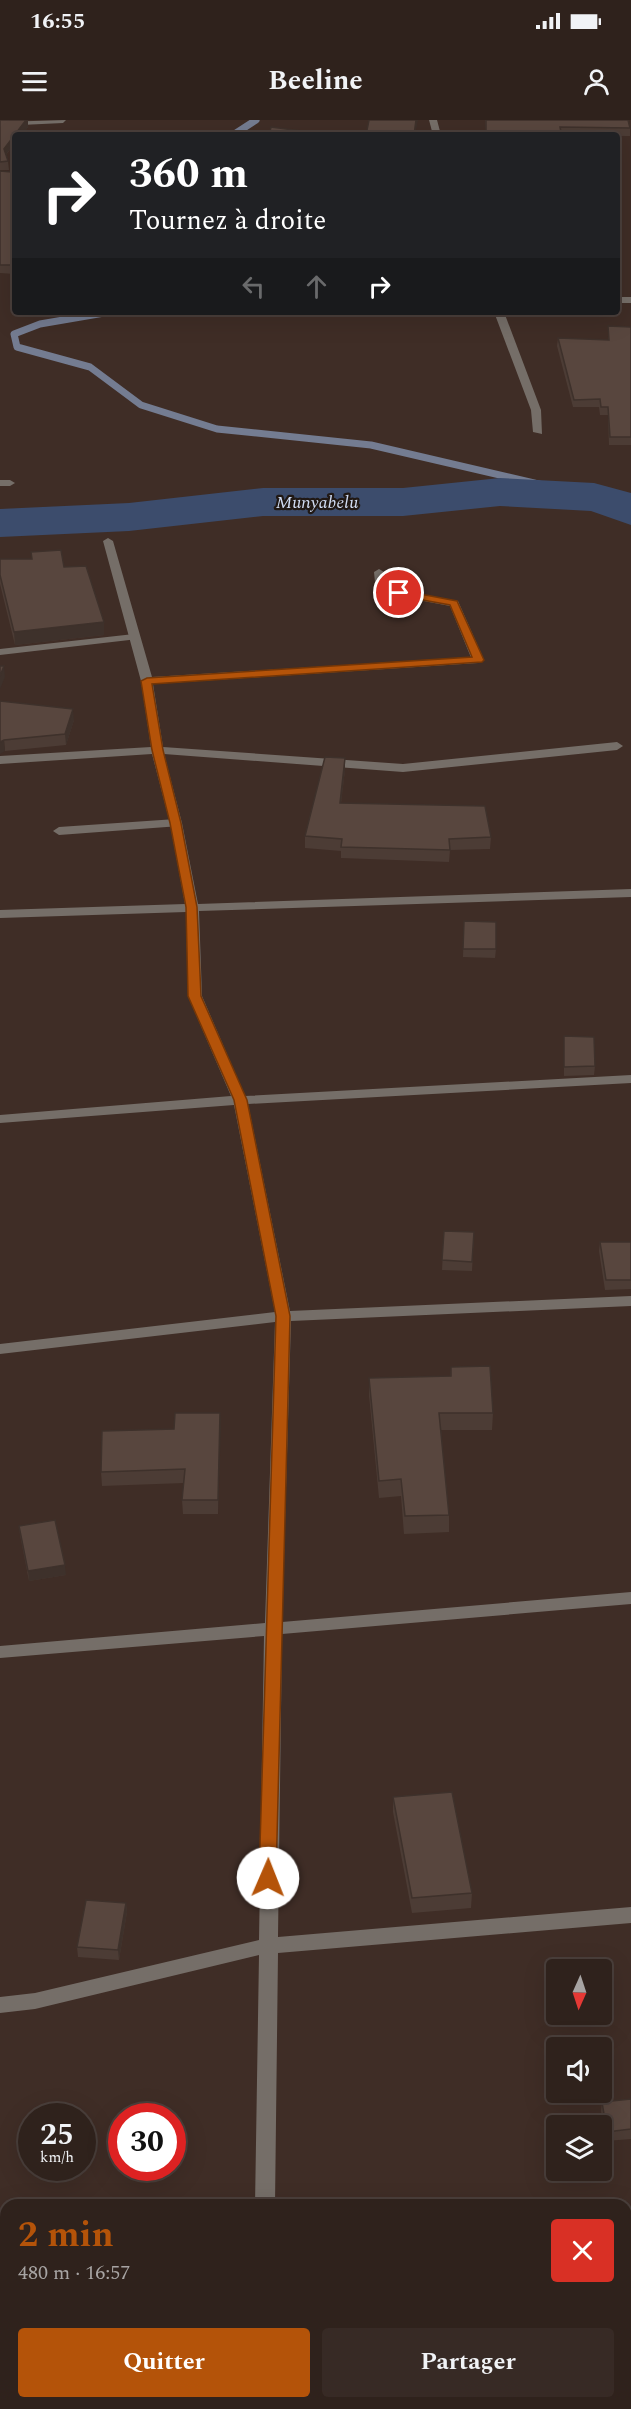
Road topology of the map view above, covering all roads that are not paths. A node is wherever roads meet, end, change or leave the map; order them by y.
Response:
1 (63, 121) edge
2 (0, 124) edge
3 (500, 315) edge
4 (538, 432) dead end
5 (108, 541) dead end
6 (379, 572) dead end
7 (134, 637) junction
8 (0, 652) edge
9 (147, 681) junction
10 (617, 746) dead end
11 (157, 750) junction
12 (0, 760) edge
13 (176, 823) junction
14 (59, 831) dead end
15 (631, 893) edge
16 (192, 907) junction
17 (0, 914) edge
18 (631, 1079) edge
19 (240, 1100) junction
20 (0, 1119) edge
21 (631, 1301) edge
22 (283, 1316) junction
23 (0, 1349) edge
24 (631, 1598) edge
25 (273, 1630) junction
26 (0, 1652) edge
27 (631, 1915) edge
28 (266, 1946) junction
29 (0, 2005) edge
30 (265, 2199) edge

1 - 2 street
3 - 4 street
5 - 7 street
6 - 9 street
7 - 8 street
7 - 9 street
9 - 11 street
10 - 11 street
11 - 12 street
11 - 13 street
13 - 14 street
13 - 16 street
15 - 16 street
16 - 17 street
16 - 19 street
18 - 19 street
19 - 20 street
19 - 22 street
21 - 22 street
22 - 23 street
22 - 25 street
24 - 25 street
25 - 26 street
25 - 28 street
27 - 28 street
28 - 29 street
28 - 30 street

